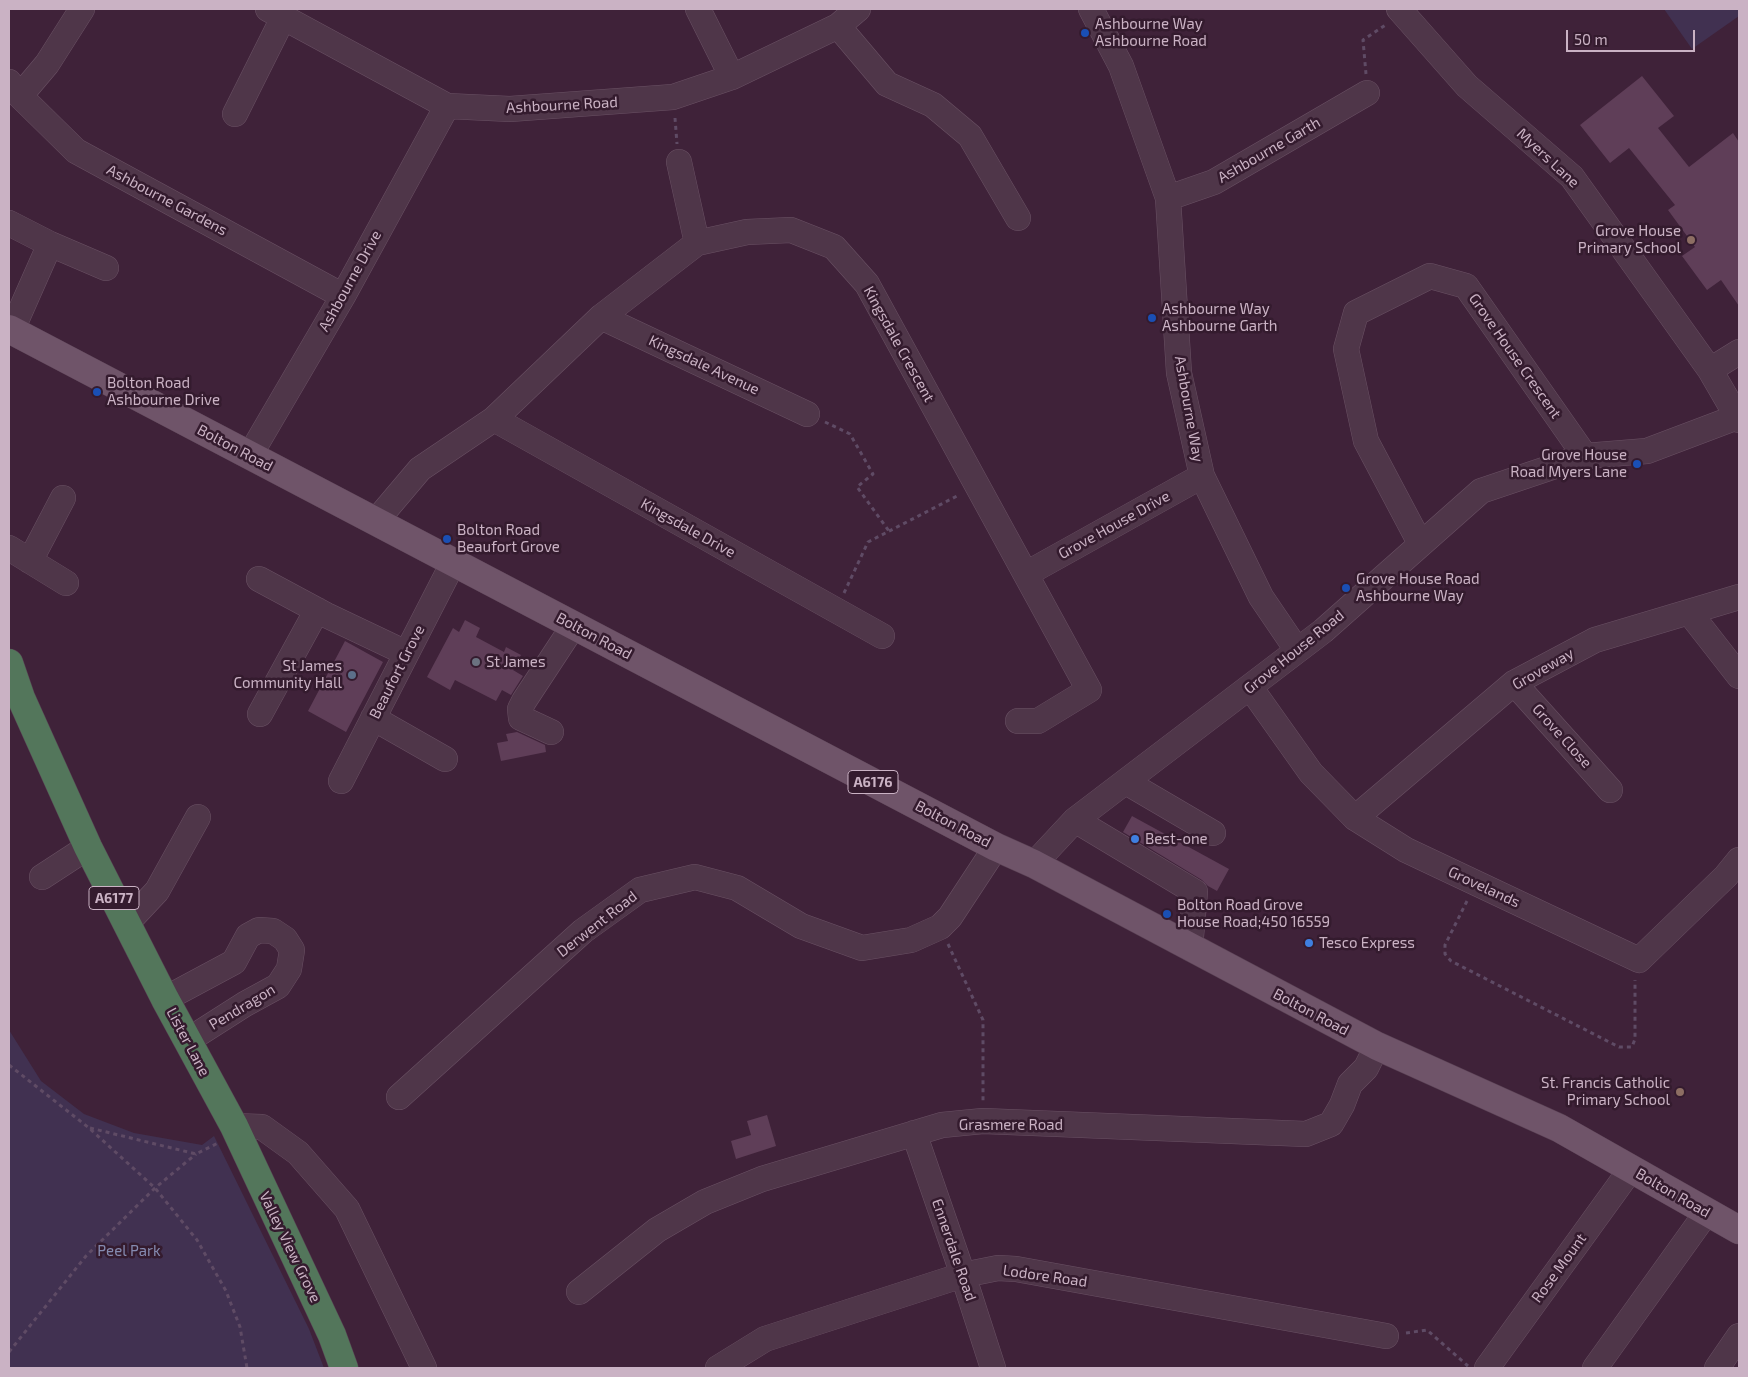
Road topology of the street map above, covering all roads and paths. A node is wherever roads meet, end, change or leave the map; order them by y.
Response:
1 (82, 9) edge
2 (698, 9) edge
3 (858, 9) edge
4 (1091, 9) edge
5 (1400, 12) edge
6 (276, 13) edge
7 (838, 26) junction
8 (732, 77) junction
9 (14, 89) edge
10 (1367, 93) joint
11 (673, 97) junction
12 (447, 106) junction
13 (235, 114) dead end
14 (679, 162) joint
15 (1168, 198) junction
16 (1018, 218) dead end
17 (9, 222) edge
18 (698, 243) junction
19 (50, 244) junction
20 (106, 268) dead end
21 (343, 296) junction
22 (601, 317) junction
23 (10, 330) edge
24 (1739, 352) edge
25 (1710, 370) junction
26 (807, 414) joint
27 (1738, 418) edge
28 (494, 419) junction
29 (250, 456) junction
30 (1585, 456) junction
31 (1202, 476) junction
32 (978, 486) junction
33 (62, 498) dead end
34 (376, 521) junction
35 (889, 531) junction
36 (1420, 543) junction
37 (9, 548) edge
38 (30, 561) junction
39 (453, 563) junction
40 (1026, 574) junction
41 (259, 579) dead end
42 (66, 583) dead end
43 (1739, 597) edge
44 (316, 610) junction
45 (835, 610) junction
46 (1688, 612) junction
47 (574, 625) junction
48 (882, 636) dead end
49 (1297, 650) junction
50 (406, 653) junction
51 (9, 663) edge
52 (1739, 676) edge
53 (1514, 683) junction
54 (1250, 687) junction
55 (260, 714) dead end
56 (373, 718) junction
57 (1018, 721) dead end
58 (551, 732) dead end
59 (445, 759) dead end
60 (341, 781) dead end
61 (1126, 782) junction
62 (1610, 790) dead end
63 (198, 818) dead end
64 (1355, 818) junction
65 (1075, 820) junction
66 (1213, 833) dead end
67 (88, 847) junction
68 (996, 847) junction
69 (1739, 860) edge
70 (1034, 864) junction
71 (42, 876) dead end
72 (1476, 883) junction
73 (126, 923) junction
74 (940, 928) junction
75 (1190, 948) junction
76 (1639, 960) junction
77 (165, 999) junction
78 (187, 1041) junction
79 (1377, 1046) junction
80 (9, 1065) edge
81 (399, 1097) dead end
82 (983, 1121) junction
83 (89, 1128) junction
84 (235, 1131) junction
85 (914, 1133) junction
86 (196, 1154) junction
87 (1631, 1169) junction
88 (155, 1188) junction
89 (1707, 1212) junction
90 (1739, 1230) edge
91 (963, 1275) junction
92 (579, 1292) dead end
93 (1386, 1336) joint
94 (1739, 1336) edge
95 (9, 1352) edge
96 (247, 1368) edge
97 (344, 1368) edge
98 (424, 1368) edge
99 (718, 1368) edge
100 (993, 1368) edge
101 (1470, 1368) edge
102 (1487, 1368) edge
103 (1595, 1368) edge
104 (1717, 1368) edge

1 - 9 street
2 - 8 street
3 - 7 street, Ashbourne Road
4 - 15 street, Ashbourne Way
5 - 10 path
5 - 25 street, Myers Lane
6 - 12 street, Ashbourne Road
6 - 13 street
7 - 8 street, Ashbourne Road
7 - 16 street
8 - 11 street, Ashbourne Road
9 - 21 street, Ashbourne Gardens
10 - 15 street, Ashbourne Garth
11 - 12 street, Ashbourne Road
11 - 14 path
12 - 21 street, Ashbourne Drive
14 - 18 street
15 - 31 street, Ashbourne Way
17 - 19 street
18 - 22 street, Kingsdale Crescent
18 - 32 street, Kingsdale Crescent
19 - 20 street
19 - 23 street
21 - 29 street, Ashbourne Drive
22 - 26 street, Kingsdale Avenue
22 - 28 street, Kingsdale Crescent
23 - 29 main road, Bolton Road / A6176
24 - 25 street
25 - 27 street, Myers Lane
26 - 35 path
27 - 30 street, Grove House Road
28 - 34 street, Kingsdale Crescent
28 - 45 street, Kingsdale Drive
29 - 34 main road, Bolton Road / A6176
30 - 36 street, Grove House Road
30 - 36 street, Grove House Crescent
31 - 40 street, Grove House Drive
31 - 49 street, Ashbourne Way
32 - 35 path
32 - 40 street, Kingsdale Crescent
33 - 38 street
34 - 39 main road, Bolton Road / A6176
35 - 45 path
36 - 49 street, Grove House Road
37 - 38 street
38 - 42 street
39 - 47 main road, Bolton Road / A6176
39 - 50 street, Beaufort Grove
40 - 57 street, Kingsdale Crescent
41 - 44 street
43 - 46 street, Groveway
44 - 50 street
44 - 55 street
45 - 48 street, Kingsdale Drive
46 - 52 street
46 - 53 street, Groveway
47 - 58 street
47 - 68 main road, Bolton Road / A6176
49 - 54 street, Grove House Road
50 - 56 street, Beaufort Grove
51 - 67 highway, Lister Lane / A6177
53 - 62 street, Grove Close
53 - 64 street, Groveway
54 - 61 street, Grove House Road
54 - 64 street, Grovelands
56 - 59 street
56 - 60 street, Beaufort Grove
61 - 65 street, Grove House Road
61 - 66 street
63 - 73 street
64 - 72 street, Grovelands
65 - 70 street, Grove House Road
65 - 75 street
67 - 71 street
67 - 73 highway, Lister Lane / A6177
68 - 70 main road, Bolton Road / A6176
68 - 74 street, Derwent Road
69 - 76 street
70 - 75 main road, Bolton Road / A6176
72 - 76 street, Grovelands
72 - 76 path
73 - 77 highway, Lister Lane / A6177
74 - 81 street, Derwent Road
74 - 82 path
75 - 79 main road, Bolton Road / A6176
77 - 78 highway, Lister Lane / A6177
77 - 78 street, Pendragon
78 - 84 highway, Lister Lane / A6177
79 - 82 street, Grasmere Road
79 - 87 main road, Bolton Road / A6176
80 - 83 path
82 - 85 street, Grasmere Road
83 - 86 path
83 - 88 path
84 - 86 path
84 - 97 highway, Valley View Grove / A6177
84 - 98 street
85 - 91 street, Ennerdale Road
85 - 92 street, Grasmere Road
86 - 88 path
87 - 89 main road, Bolton Road / A6176
87 - 102 street, Rose Mount
88 - 95 path
88 - 96 path
89 - 90 main road, Bolton Road / A6176
89 - 103 street
91 - 93 street, Lodore Road
91 - 99 street, Lodore Road
91 - 100 street, Ennerdale Road
93 - 101 path
94 - 104 street

